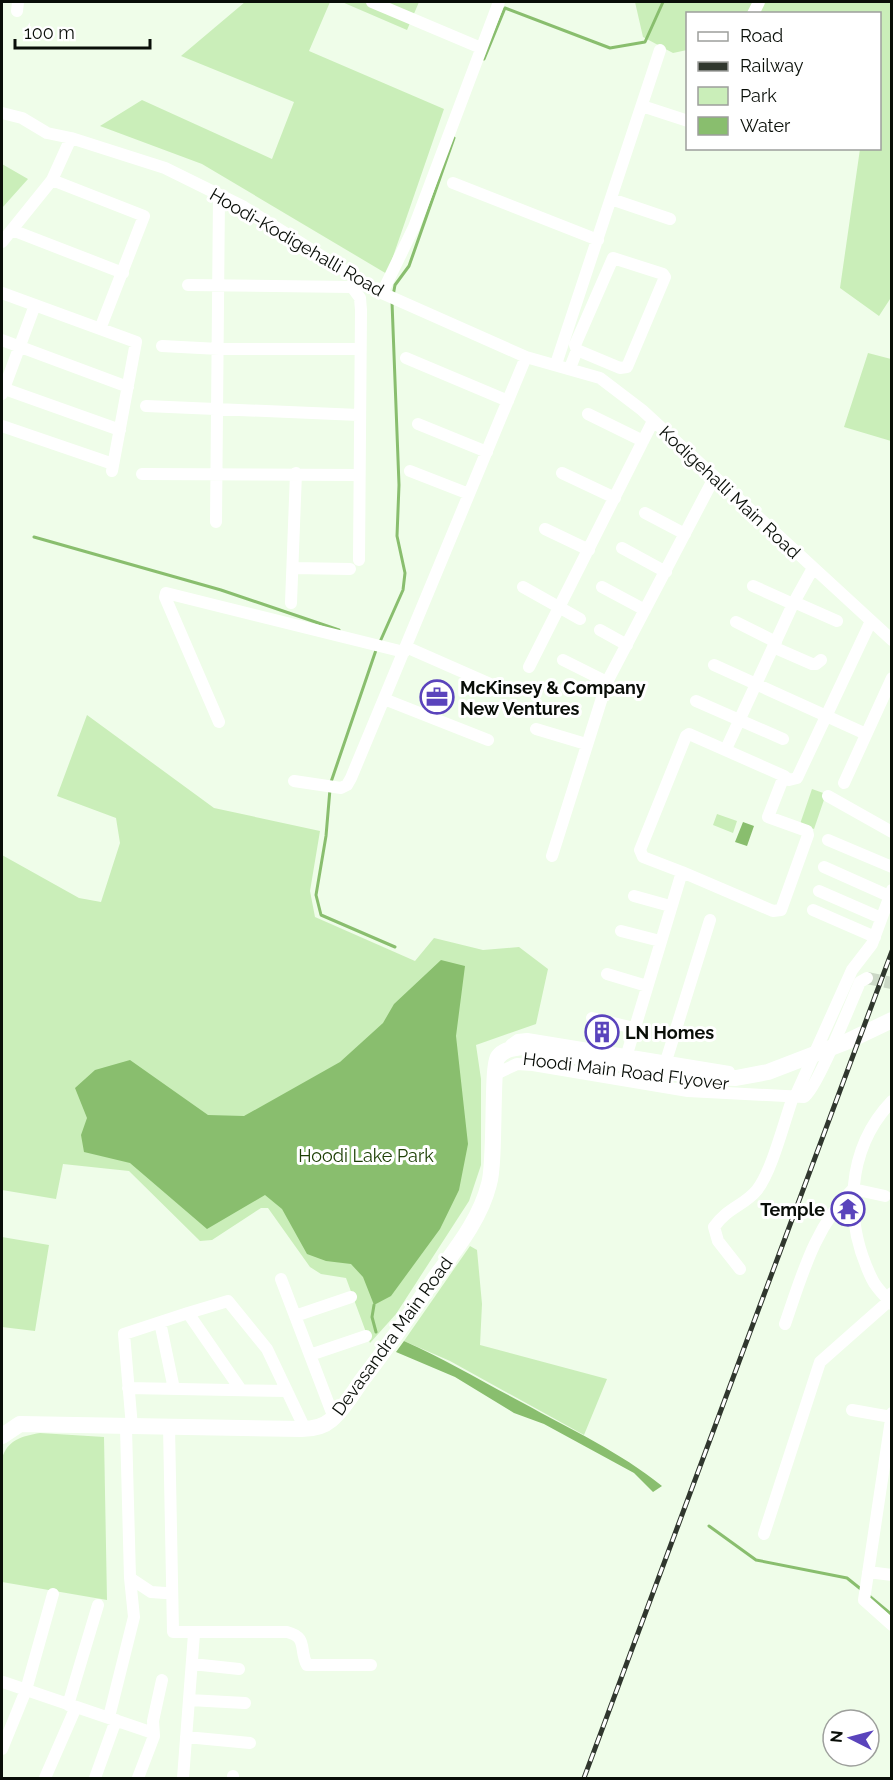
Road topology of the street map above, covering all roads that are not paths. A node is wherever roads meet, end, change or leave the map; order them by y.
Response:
1 (372, 2) edge
2 (499, 2) edge
3 (481, 48) junction
4 (660, 50) dead end
5 (642, 106) junction
6 (2, 113) edge
7 (686, 121) edge
8 (70, 138) junction
9 (52, 180) junction
10 (453, 183) dead end
11 (219, 195) junction
12 (611, 200) junction
13 (670, 219) dead end
14 (12, 230) junction
15 (598, 240) junction
16 (2, 242) edge
17 (123, 273) junction
18 (188, 285) dead end
19 (218, 286) junction
20 (2, 293) edge
21 (390, 296) junction
22 (35, 305) junction
23 (100, 329) junction
24 (2, 340) edge
25 (19, 346) junction
26 (162, 346) dead end
27 (359, 349) junction
28 (219, 350) junction
29 (578, 350) junction
30 (526, 357) junction
31 (406, 358) dead end
32 (556, 364) junction
33 (570, 368) junction
34 (128, 387) junction
35 (2, 390) edge
36 (508, 401) junction
37 (146, 406) dead end
38 (218, 410) junction
39 (588, 414) dead end
40 (359, 415) junction
41 (653, 421) junction
42 (418, 424) dead end
43 (2, 426) edge
44 (120, 430) junction
45 (643, 441) junction
46 (487, 452) junction
47 (410, 471) dead end
48 (216, 473) junction
49 (296, 473) junction
50 (562, 473) dead end
51 (142, 474) dead end
52 (359, 475) junction
53 (714, 478) junction
54 (469, 494) junction
55 (615, 498) junction
56 (645, 513) dead end
57 (216, 522) dead end
58 (545, 529) dead end
59 (684, 534) junction
60 (621, 548) dead end
61 (589, 550) junction
62 (292, 568) junction
63 (813, 568) junction
64 (666, 572) junction
65 (753, 586) dead end
66 (523, 587) dead end
67 (603, 587) dead end
68 (291, 603) dead end
69 (794, 603) junction
70 (560, 608) junction
71 (645, 610) junction
72 (580, 619) dead end
73 (837, 621) dead end
74 (871, 621) junction
75 (735, 622) dead end
76 (600, 630) dead end
77 (891, 640) edge
78 (775, 644) junction
79 (627, 645) junction
80 (405, 649) junction
81 (563, 660) dead end
82 (821, 660) dead end
83 (714, 664) dead end
84 (529, 667) dead end
85 (891, 678) edge
86 (607, 682) junction
87 (756, 685) junction
88 (497, 687) dead end
89 (384, 699) junction
90 (696, 701) dead end
91 (825, 715) junction
92 (740, 721) junction
93 (219, 722) dead end
94 (536, 729) dead end
95 (866, 734) junction
96 (783, 739) dead end
97 (488, 741) dead end
98 (586, 744) junction
99 (726, 749) junction
100 (784, 776) junction
101 (294, 781) dead end
102 (844, 783) dead end
103 (828, 796) dead end
104 (891, 832) edge
105 (828, 840) dead end
106 (552, 856) dead end
107 (824, 867) dead end
108 (891, 867) edge
109 (682, 872) junction
110 (819, 891) dead end
111 (890, 893) edge
112 (634, 896) dead end
113 (670, 906) junction
114 (813, 910) dead end
115 (881, 918) junction
116 (710, 920) dead end
117 (621, 931) dead end
118 (874, 937) junction
119 (660, 941) junction
120 (607, 974) dead end
121 (867, 978) dead end
122 (647, 986) junction
123 (592, 1018) dead end
124 (891, 1020) edge
125 (634, 1028) junction
126 (891, 1029) edge
127 (817, 1048) junction
128 (627, 1054) junction
129 (666, 1061) junction
130 (505, 1063) junction
131 (762, 1066) junction
132 (766, 1096) junction
133 (798, 1097) junction
134 (891, 1101) edge
135 (853, 1189) junction
136 (885, 1196) dead end
137 (740, 1269) dead end
138 (281, 1279) dead end
139 (351, 1297) dead end
140 (891, 1299) edge
141 (188, 1313) junction
142 (295, 1317) junction
143 (160, 1322) junction
144 (785, 1324) dead end
145 (366, 1336) dead end
146 (310, 1355) junction
147 (128, 1388) junction
148 (174, 1389) junction
149 (241, 1390) junction
150 (287, 1391) junction
151 (852, 1410) dead end
152 (891, 1415) edge
153 (334, 1418) junction
154 (168, 1426) junction
155 (129, 1428) junction
156 (305, 1429) junction
157 (2, 1436) edge
158 (764, 1534) dead end
159 (868, 1572) junction
160 (891, 1575) edge
161 (130, 1578) junction
162 (165, 1593) dead end
163 (53, 1594) dead end
164 (98, 1605) dead end
165 (891, 1625) edge
166 (194, 1634) junction
167 (192, 1664) junction
168 (371, 1665) dead end
169 (239, 1669) dead end
170 (162, 1680) dead end
171 (3, 1682) dead end
172 (26, 1690) junction
173 (189, 1700) junction
174 (245, 1703) dead end
175 (72, 1706) junction
176 (113, 1718) junction
177 (153, 1733) junction
178 (186, 1737) junction
179 (250, 1743) dead end
180 (2, 1749) edge
181 (45, 1779) edge
182 (95, 1779) edge
183 (138, 1779) edge
184 (183, 1779) edge

1 - 3 street
2 - 3 street
3 - 21 street
4 - 5 street
5 - 7 street
5 - 12 street
6 - 8 street, Hoodi-Kodigehalli Road
8 - 9 street
8 - 11 street, Hoodi-Kodigehalli Road
9 - 14 street
9 - 17 street
10 - 15 street
11 - 19 street
11 - 21 street, Hoodi-Kodigehalli Road
12 - 13 street
12 - 15 street
14 - 16 street
14 - 17 street
15 - 32 street
17 - 23 street
18 - 19 street
19 - 27 street
19 - 28 street
20 - 22 street
21 - 30 street, Hoodi-Kodigehalli Road
22 - 23 street
22 - 25 street
23 - 34 street
24 - 25 street
25 - 34 street
25 - 35 street
26 - 28 street
27 - 28 street
27 - 40 street
28 - 38 street
29 - 29 street
29 - 33 street
30 - 32 street, Hoodi-Kodigehalli Road
30 - 36 street
31 - 36 street
32 - 33 street, Kodigehalli Main Road
33 - 41 street, Kodigehalli Main Road
34 - 44 street
35 - 44 street
36 - 46 street
37 - 38 street
38 - 40 street
38 - 48 street
39 - 45 street
40 - 52 street
41 - 45 street
41 - 53 street, Kodigehalli Main Road
42 - 46 street
43 - 44 street
45 - 55 street
46 - 54 street
47 - 54 street
48 - 49 street
48 - 51 street
48 - 57 street
49 - 52 street
49 - 62 street
50 - 55 street
52 - 62 street
53 - 59 street
53 - 63 street, Kodigehalli Main Road
54 - 80 street
55 - 61 street
56 - 59 street
58 - 61 street
59 - 64 street
60 - 64 street
61 - 70 street
62 - 68 street
63 - 69 street
63 - 74 street, Kodigehalli Main Road
64 - 71 street
65 - 69 street
66 - 70 street
67 - 71 street
69 - 73 street
69 - 78 street
70 - 72 street
70 - 84 street
71 - 79 street
74 - 77 street, Kodigehalli Main Road
74 - 91 street
75 - 78 street
76 - 79 street
78 - 82 street
78 - 87 street
79 - 86 street
80 - 88 street
80 - 89 street
80 - 93 street
81 - 86 street
83 - 87 street
85 - 95 street
86 - 98 street
87 - 91 street
87 - 92 street
89 - 97 street
89 - 101 street
90 - 92 street
91 - 95 street
91 - 100 street
92 - 96 street
92 - 99 street
94 - 98 street
95 - 102 street
98 - 106 street
99 - 100 street
99 - 109 street
100 - 109 street
103 - 104 street
105 - 108 street
107 - 111 street
109 - 113 street
110 - 115 street
111 - 115 street
112 - 113 street
113 - 119 street
114 - 118 street
115 - 118 street
116 - 129 street
117 - 119 street
118 - 127 street
119 - 122 street
120 - 122 street
121 - 133 street
122 - 125 street
123 - 125 street
124 - 130 main road, Hoodi Main Road Flyover
125 - 128 street
126 - 130 main road, Hoodi Main Road Flyover
127 - 131 street
127 - 133 street
128 - 129 street
128 - 130 street
129 - 131 street
130 - 132 street
130 - 153 main road, Devasandra Main Road
131 - 132 street
132 - 133 street
133 - 137 street
134 - 135 street
135 - 136 street
135 - 140 street
135 - 144 street
138 - 142 street
139 - 142 street
140 - 158 street
141 - 143 street
141 - 149 street
141 - 150 street
142 - 146 street
143 - 147 street
143 - 148 street
145 - 146 street
146 - 153 street
147 - 148 street
147 - 155 street
148 - 149 street
149 - 150 street
150 - 156 street
151 - 152 street
152 - 159 street
153 - 156 main road, Devasandra Main Road
154 - 155 main road, Devasandra Main Road
154 - 156 main road, Devasandra Main Road
154 - 166 street
155 - 157 main road, Devasandra Main Road
155 - 161 street
159 - 160 street
159 - 165 street
161 - 162 street
161 - 176 street
163 - 172 street
164 - 175 street
166 - 167 street
166 - 168 street
167 - 169 street
167 - 173 street
170 - 177 street
171 - 172 street
172 - 175 street
172 - 180 street
173 - 174 street
173 - 178 street
175 - 176 street
175 - 181 street
176 - 177 street
176 - 182 street
177 - 183 street
178 - 179 street
178 - 184 street

